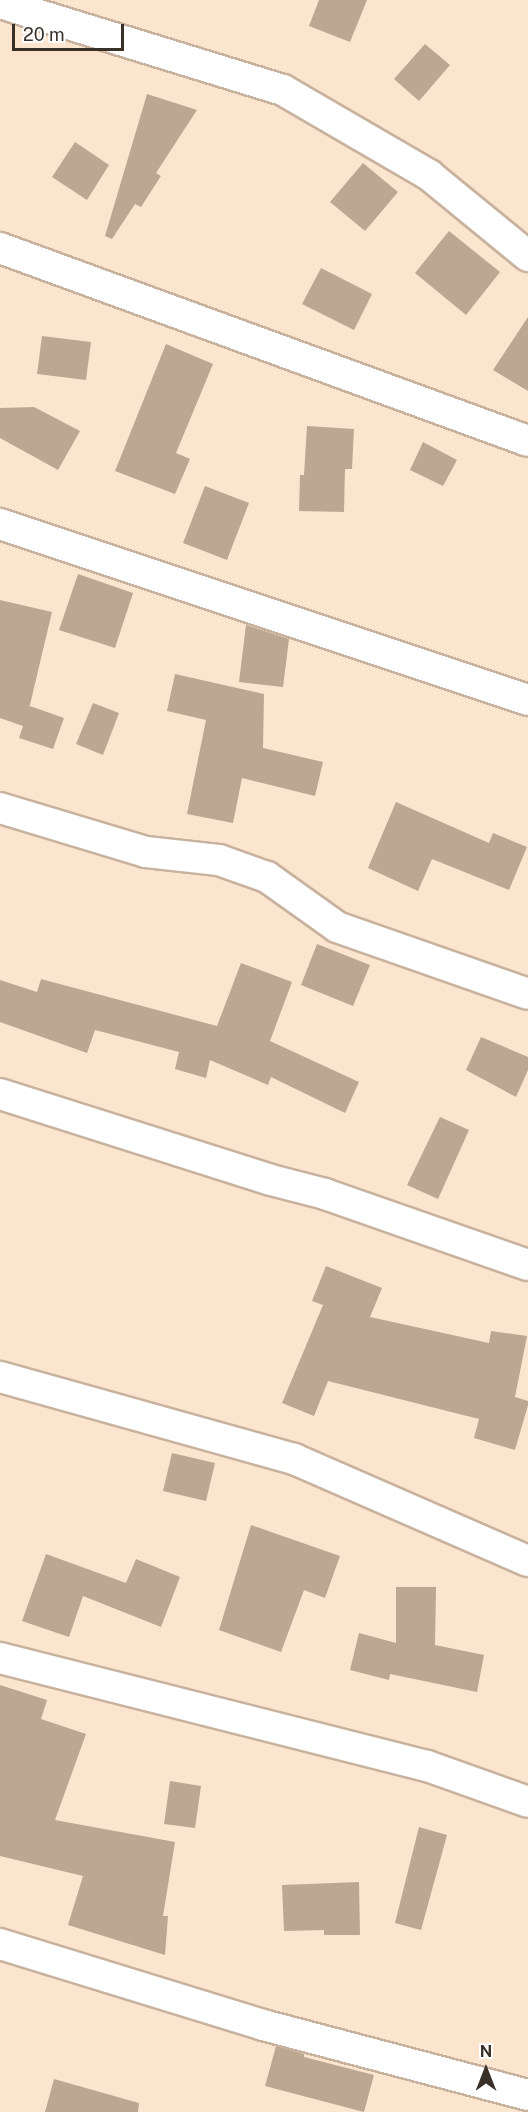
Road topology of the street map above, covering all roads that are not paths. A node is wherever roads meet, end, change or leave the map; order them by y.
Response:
1 (0, 3) edge
2 (0, 248) edge
3 (528, 256) edge
4 (528, 441) edge
5 (0, 524) edge
6 (528, 700) edge
7 (0, 808) edge
8 (528, 994) edge
9 (0, 1094) edge
10 (528, 1265) edge
11 (0, 1377) edge
12 (528, 1561) edge
13 (0, 1658) edge
14 (528, 1802) edge
15 (0, 1944) edge
16 (528, 2095) edge

1 - 3 street
2 - 4 street
5 - 6 street
7 - 8 street
9 - 10 street
11 - 12 street
13 - 14 street
15 - 16 street

